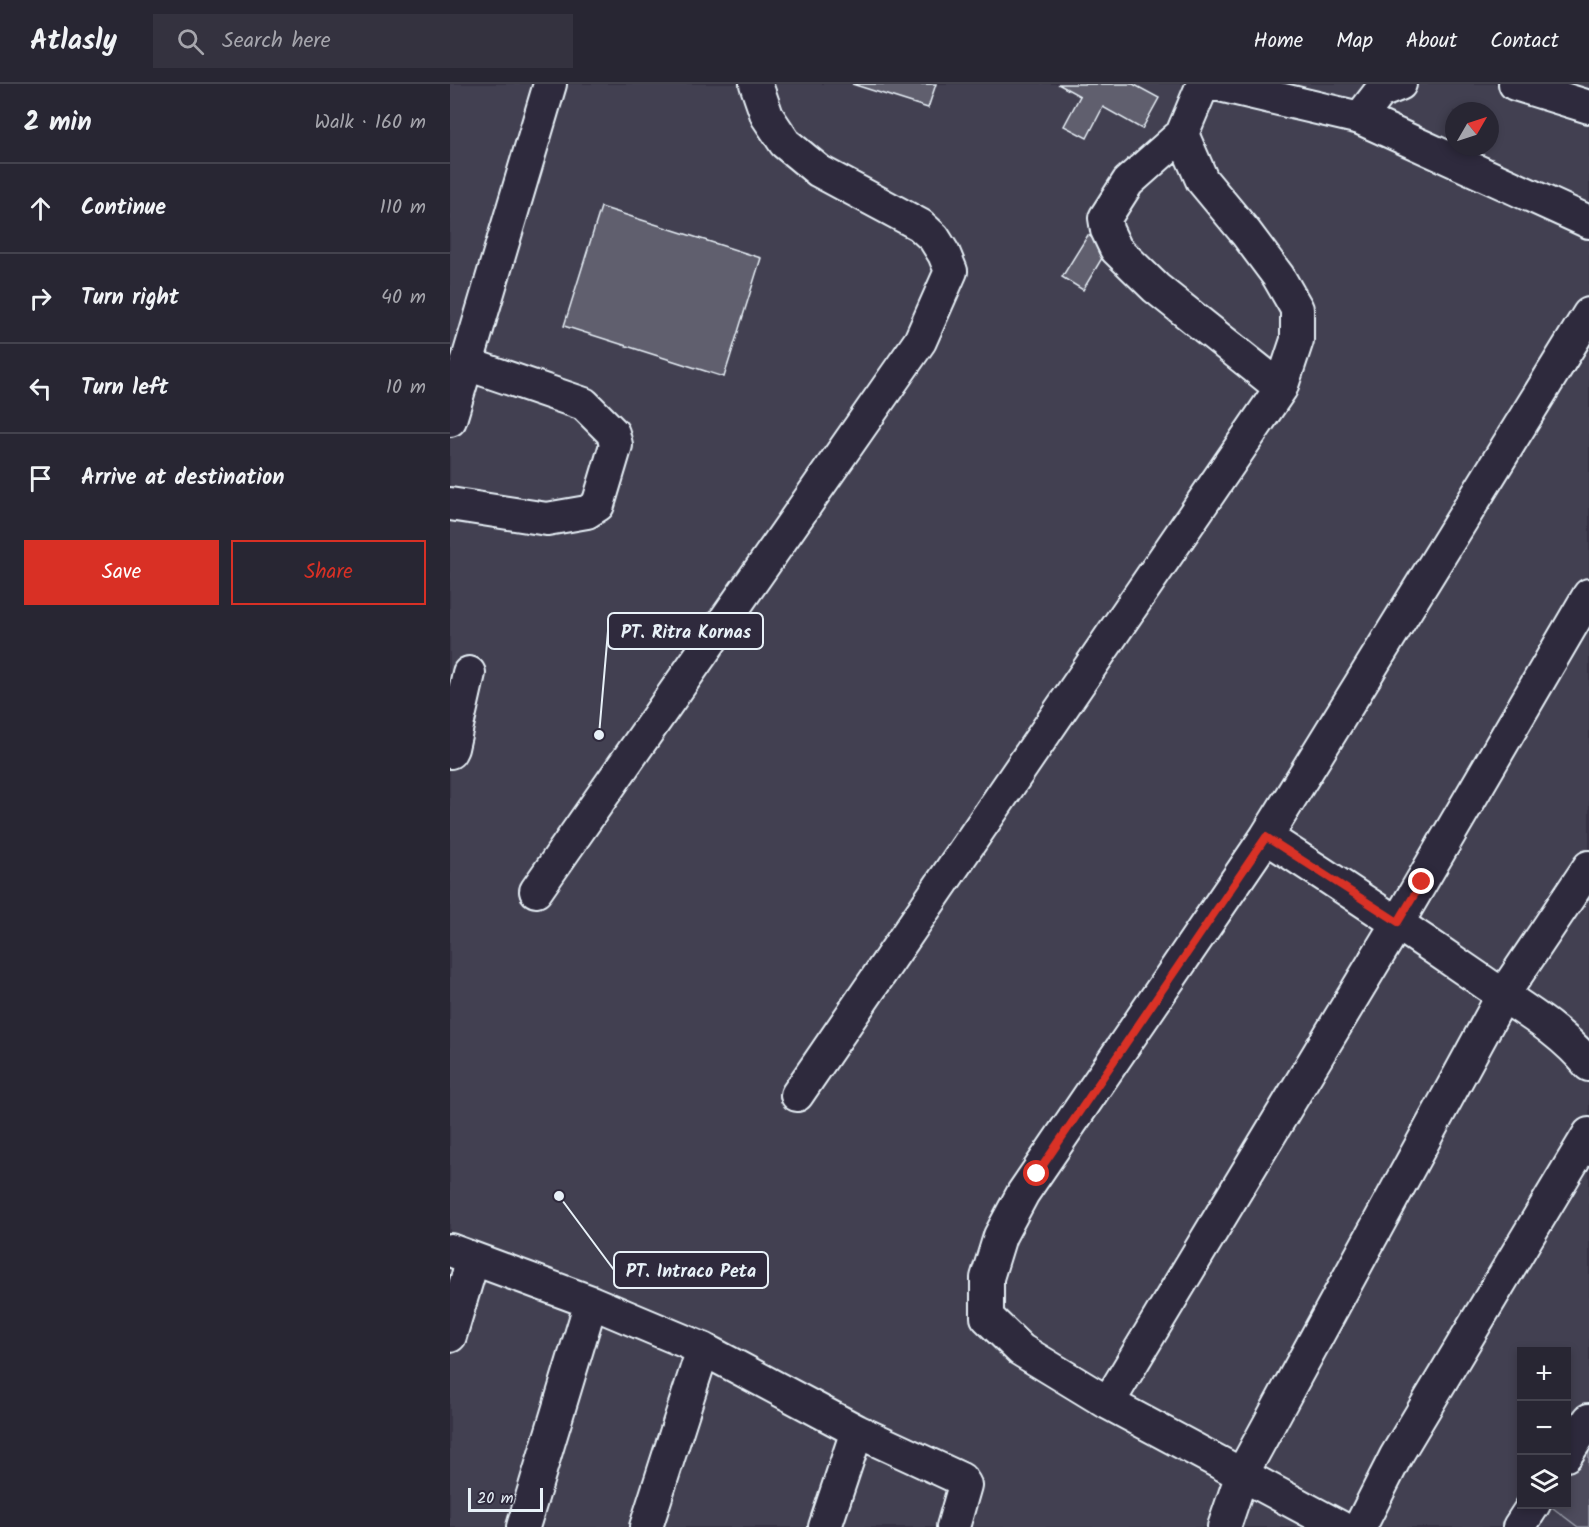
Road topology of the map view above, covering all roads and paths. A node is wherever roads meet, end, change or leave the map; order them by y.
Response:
1 (550, 84) edge
2 (756, 84) edge
3 (1203, 84) edge
4 (1215, 84) edge
5 (1400, 84) edge
6 (1515, 84) edge
7 (1589, 107) edge
8 (1360, 118) junction
9 (1182, 134) junction
10 (1589, 222) edge
11 (1589, 314) edge
12 (467, 364) junction
13 (1281, 388) junction
14 (450, 420) edge
15 (450, 504) edge
16 (1589, 595) edge
17 (469, 673) dead end
18 (450, 752) edge
19 (1266, 837) junction
20 (1589, 867) edge
21 (536, 891) dead end
22 (1398, 922) junction
23 (1503, 995) junction
24 (1589, 1065) edge
25 (797, 1095) dead end
26 (1589, 1134) edge
27 (461, 1255) edge
28 (591, 1302) junction
29 (450, 1335) edge
30 (703, 1349) junction
31 (1108, 1403) junction
32 (1589, 1420) edge
33 (857, 1431) junction
34 (1571, 1447) edge
35 (1242, 1474) junction
36 (1531, 1509) edge
37 (523, 1527) edge
38 (646, 1527) edge
39 (825, 1527) edge
40 (953, 1527) edge
41 (1224, 1527) edge
42 (1340, 1527) edge
43 (1360, 1527) edge
44 (1519, 1527) edge

1 - 12 street
2 - 21 street
3 - 9 street
4 - 8 street
5 - 8 street
6 - 7 street
8 - 10 street
9 - 13 street
9 - 13 street
11 - 19 street
12 - 14 street
12 - 15 street
13 - 25 street
16 - 22 street
17 - 18 street
19 - 22 street
19 - 31 street
20 - 23 street
22 - 23 street
22 - 31 street
23 - 24 street
23 - 35 street
26 - 43 street
27 - 28 street
27 - 29 street
28 - 30 street
28 - 37 street
30 - 33 street
30 - 38 street
31 - 35 street
32 - 34 street
33 - 39 street
33 - 40 street
35 - 41 street
35 - 42 street
36 - 44 street

